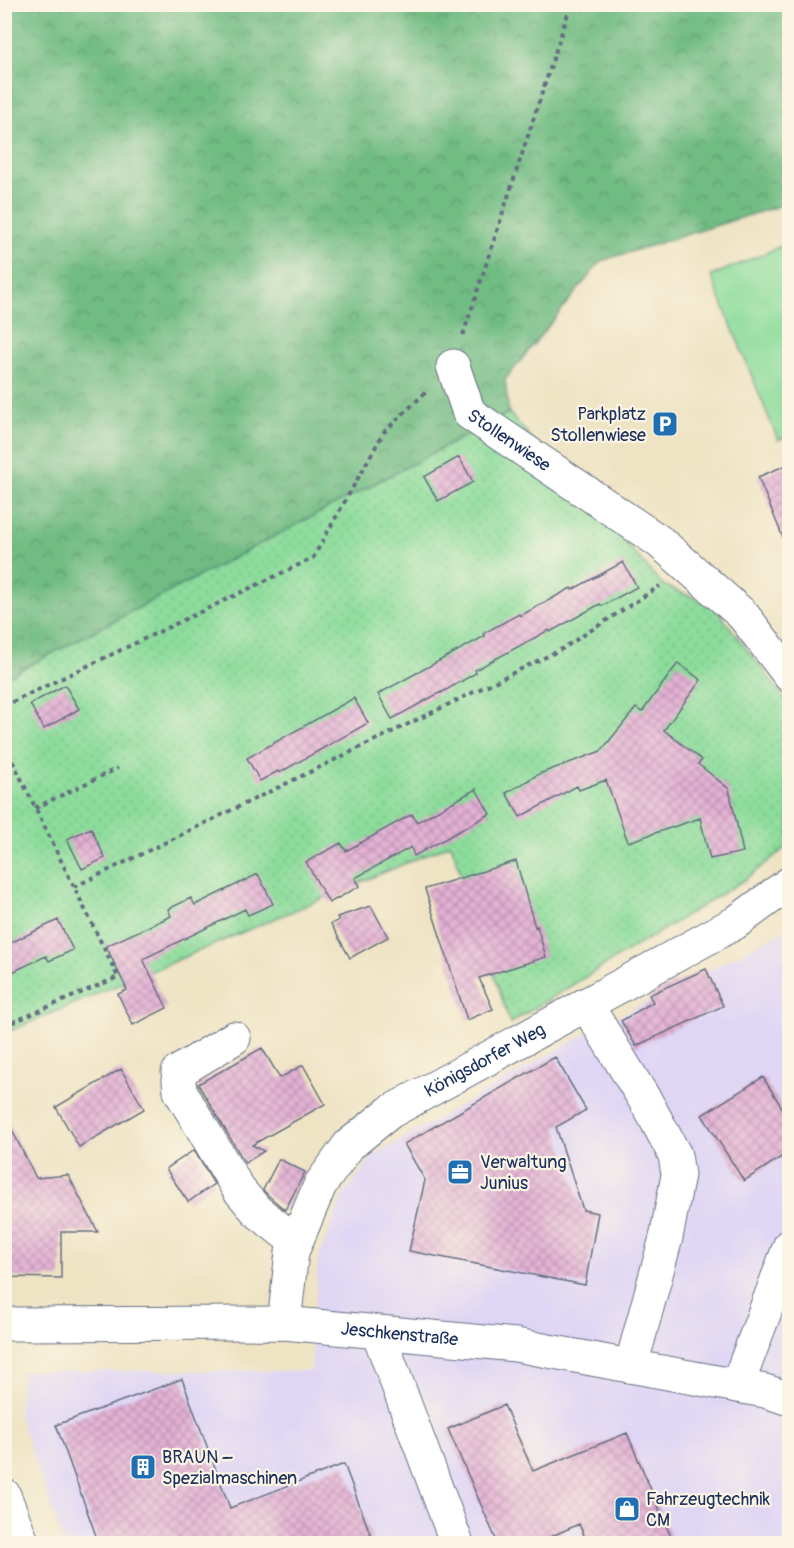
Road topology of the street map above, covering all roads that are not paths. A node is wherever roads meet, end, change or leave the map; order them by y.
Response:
1 (453, 366) road end
2 (789, 676) edge
3 (789, 883) edge
4 (586, 1004) junction
5 (234, 1038) dead end
6 (296, 1242) junction
7 (789, 1245) edge
8 (284, 1323) junction
9 (4, 1324) edge
10 (378, 1332) junction
11 (631, 1366) junction
12 (737, 1386) junction
13 (789, 1399) edge
14 (4, 1495) edge
15 (23, 1544) edge
16 (457, 1544) edge

1 - 2 street, Stollenwiese
3 - 4 street, Königsdorfer Weg
4 - 6 street, Königsdorfer Weg
4 - 11 street
5 - 6 street
6 - 8 street, Königsdorfer Weg
7 - 12 street
8 - 9 street, Jeschkenstraße
8 - 10 street, Jeschkenstraße
10 - 11 street, Jeschkenstraße
10 - 16 street
11 - 12 street, Jeschkenstraße
12 - 13 street, Jeschkenstraße
14 - 15 street

